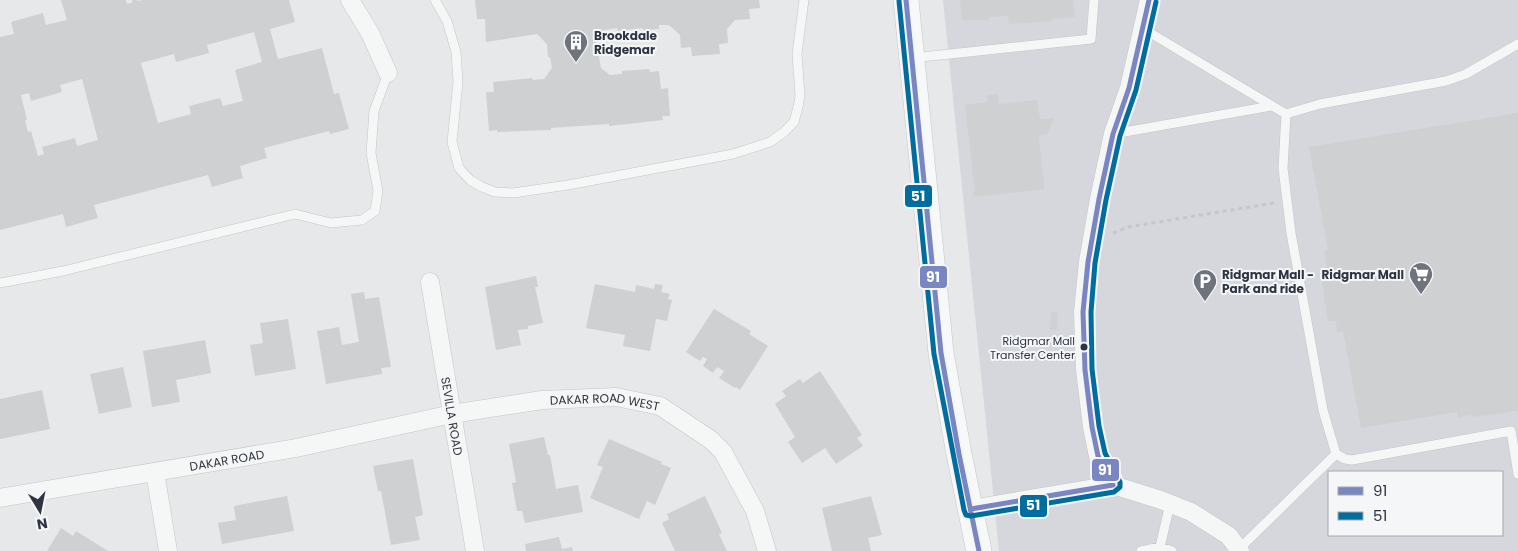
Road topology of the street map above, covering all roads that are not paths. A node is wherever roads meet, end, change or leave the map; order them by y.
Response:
1 (350, 0) edge
2 (436, 0) edge
3 (804, 0) edge
4 (906, 0) edge
5 (1094, 0) edge
6 (1149, 0) edge
7 (1142, 28) junction
8 (1518, 44) edge
9 (912, 58) junction
10 (388, 74) joint
11 (1272, 106) junction
12 (1286, 114) junction
13 (1113, 134) junction
14 (430, 282) dead end
15 (0, 283) edge
16 (452, 414) junction
17 (1336, 454) junction
18 (155, 472) junction
19 (1518, 474) edge
20 (1113, 485) junction
21 (0, 498) edge
22 (1170, 504) junction
23 (970, 509) junction
24 (1160, 547) junction
25 (1240, 550) edge
26 (168, 551) edge
27 (475, 551) edge
28 (767, 551) edge
29 (979, 551) edge
30 (1141, 551) edge
31 (1172, 551) edge

1 - 10 street
2 - 3 lane
4 - 9 main road
5 - 9 lane
6 - 7 street
7 - 11 lane
7 - 13 street
8 - 12 lane
9 - 23 main road
10 - 15 lane
11 - 12 lane
11 - 13 lane
12 - 17 lane
13 - 20 street
14 - 16 street, SEVILLA ROAD
16 - 18 street, DAKAR ROAD
16 - 27 street, SEVILLA ROAD
16 - 28 street, DAKAR ROAD WEST
17 - 19 lane
17 - 25 lane
18 - 21 street, DAKAR ROAD
18 - 26 street
20 - 22 street
20 - 23 street
22 - 24 lane
22 - 25 street
23 - 29 main road
24 - 30 lane
24 - 31 lane

